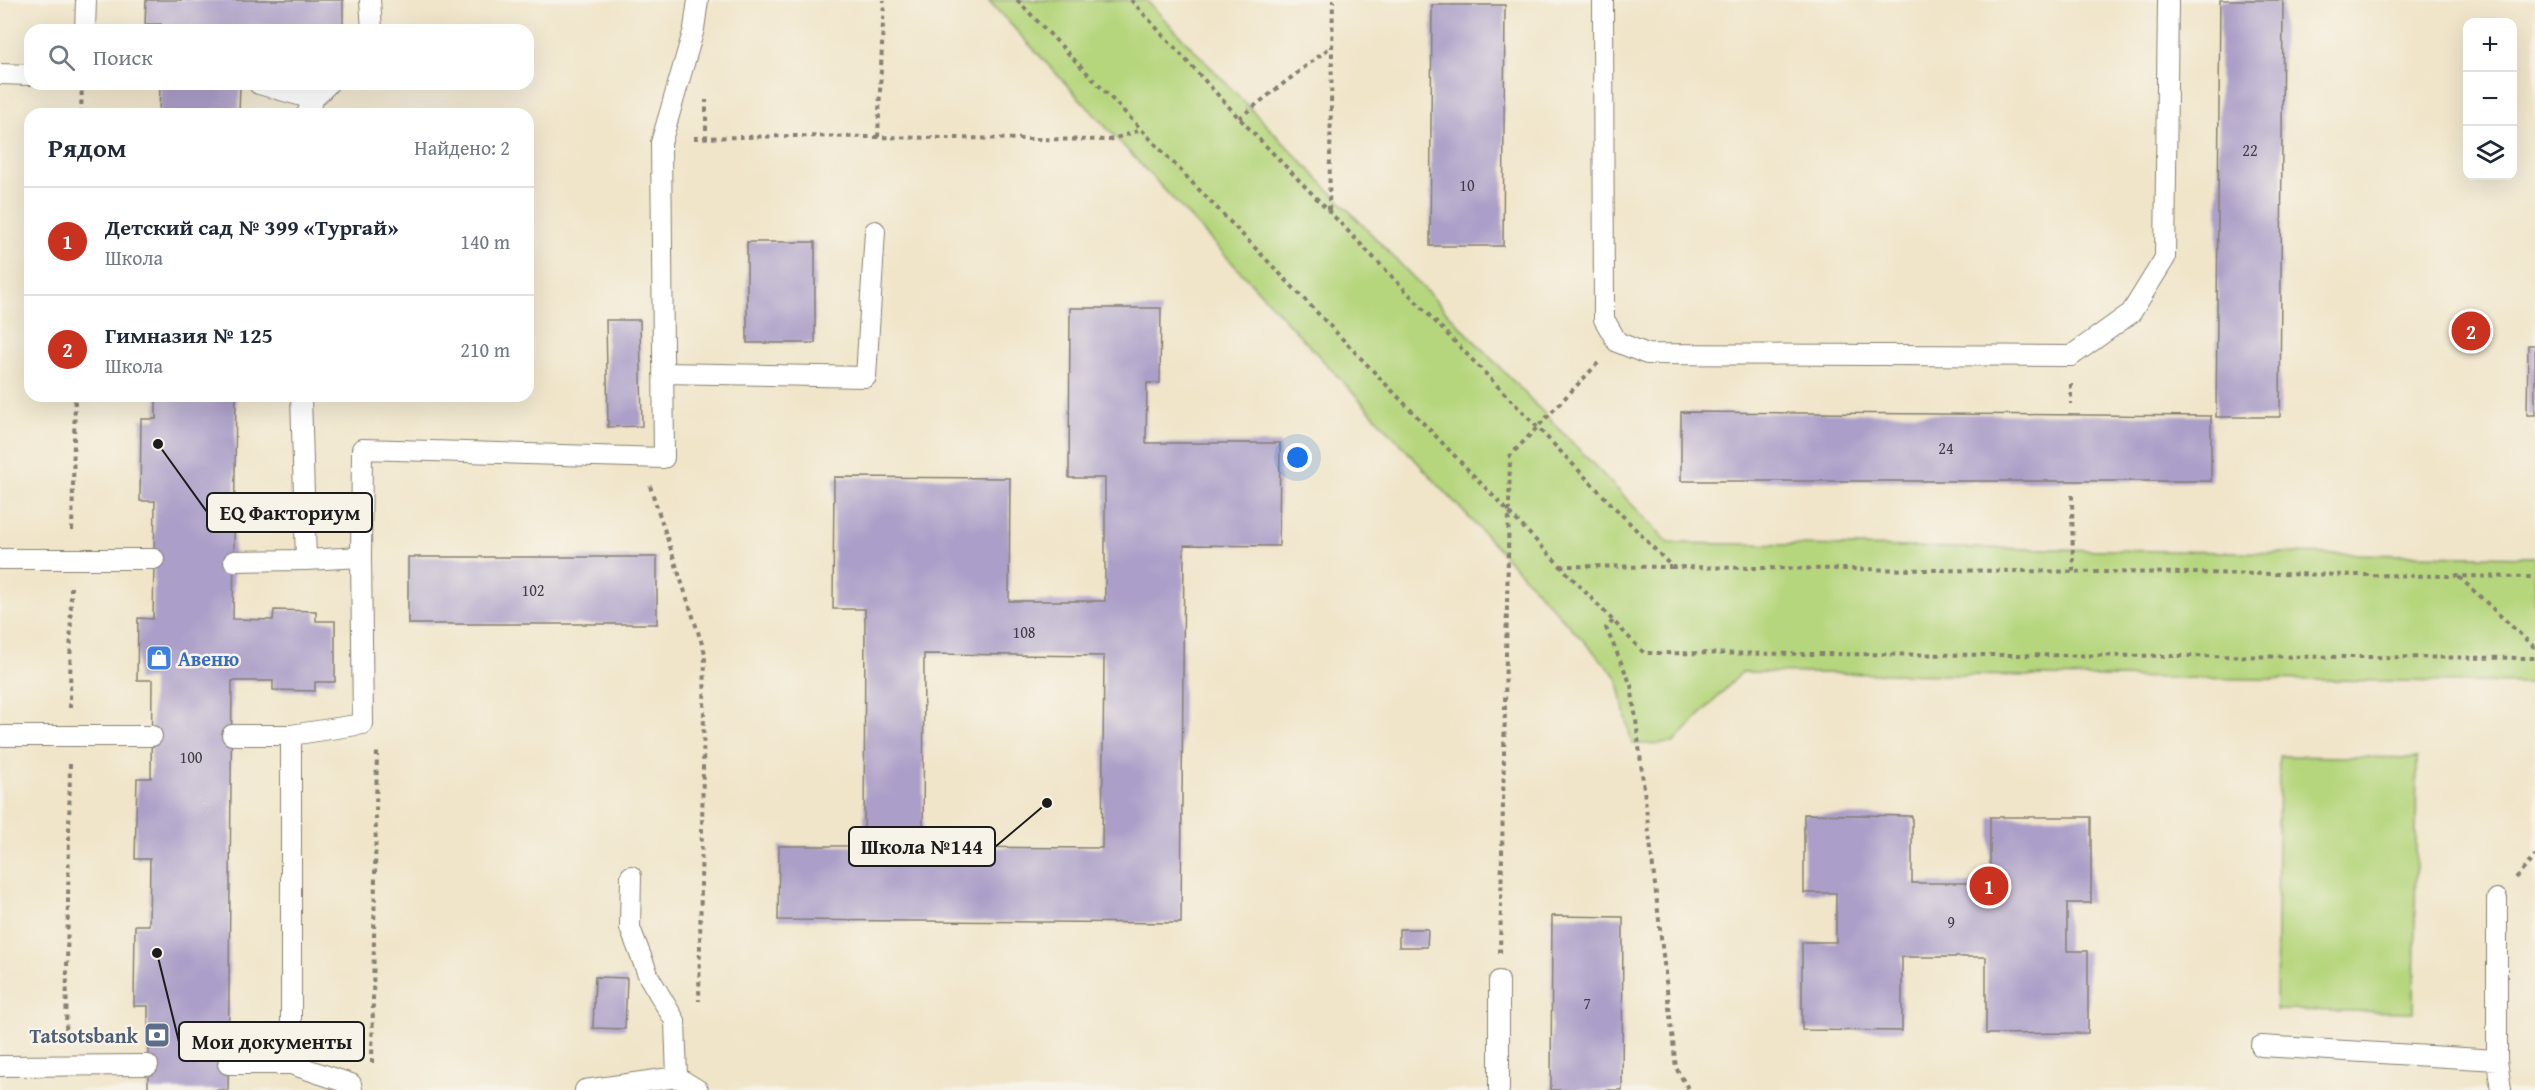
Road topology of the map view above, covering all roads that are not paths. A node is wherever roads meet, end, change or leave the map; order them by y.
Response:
1 (86, 0) edge
2 (370, 0) edge
3 (698, 0) edge
4 (1603, 0) edge
5 (2168, 0) edge
6 (84, 24) edge
7 (372, 24) edge
8 (0, 74) edge
9 (24, 75) edge
10 (273, 90) edge
11 (323, 90) edge
12 (310, 106) edge
13 (875, 231) dead end
14 (663, 373) junction
15 (301, 402) edge
16 (361, 557) junction
17 (0, 559) edge
18 (154, 559) dead end
19 (306, 560) junction
20 (234, 561) dead end
21 (232, 735) dead end
22 (291, 735) junction
23 (0, 736) edge
24 (152, 736) dead end
25 (631, 876) dead end
26 (2497, 899) dead end
27 (1499, 981) road end
28 (2261, 1046) dead end
29 (2497, 1060) junction
30 (291, 1064) junction
31 (148, 1065) dead end
32 (228, 1065) dead end
33 (0, 1066) edge
34 (677, 1077) junction
35 (352, 1087) edge
36 (585, 1090) edge
37 (698, 1090) edge
38 (1499, 1090) edge
39 (2501, 1090) edge

1 - 6 lane
2 - 7 lane
3 - 14 lane
4 - 5 lane
8 - 9 lane
10 - 12 lane
11 - 12 lane
13 - 14 lane
14 - 16 lane
15 - 19 lane
16 - 19 lane
16 - 22 lane
17 - 18 lane
19 - 20 lane
21 - 22 lane
22 - 30 lane
23 - 24 lane
25 - 34 lane
26 - 29 lane
27 - 38 lane
28 - 29 lane
29 - 39 lane
30 - 32 lane
30 - 35 lane
31 - 33 lane
34 - 36 lane
34 - 37 lane

